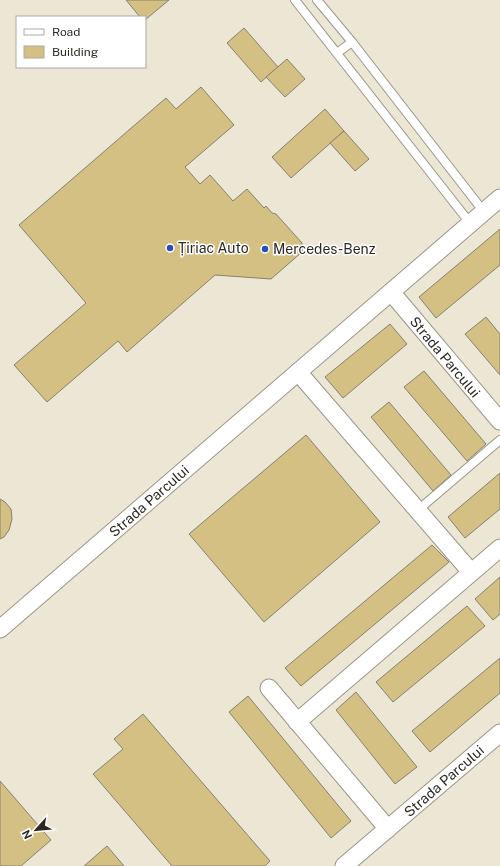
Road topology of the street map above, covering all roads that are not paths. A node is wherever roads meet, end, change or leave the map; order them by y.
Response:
1 (295, 0) edge
2 (317, 0) edge
3 (352, 42) junction
4 (338, 53) junction
5 (500, 198) edge
6 (484, 212) junction
7 (470, 223) junction
8 (391, 292) junction
9 (298, 372) junction
10 (500, 421) edge
11 (500, 440) edge
12 (418, 510) junction
13 (500, 548) edge
14 (471, 572) junction
15 (0, 629) edge
16 (269, 688) dead end
17 (297, 722) junction
18 (500, 733) edge
19 (388, 829) junction
20 (344, 866) edge

1 - 4 lane
2 - 3 lane
3 - 4 lane
3 - 6 lane
4 - 7 lane
5 - 6 street, Strada Parcului
6 - 7 street, Strada Parcului
7 - 8 street, Strada Parcului
8 - 9 street, Strada Parcului
8 - 10 street, Strada Parcului
9 - 12 street
9 - 15 street, Strada Parcului
11 - 12 lane
12 - 14 street
13 - 14 street
14 - 17 street
16 - 17 street
17 - 19 street
18 - 19 street, Strada Parcului
19 - 20 street, Strada Parcului

